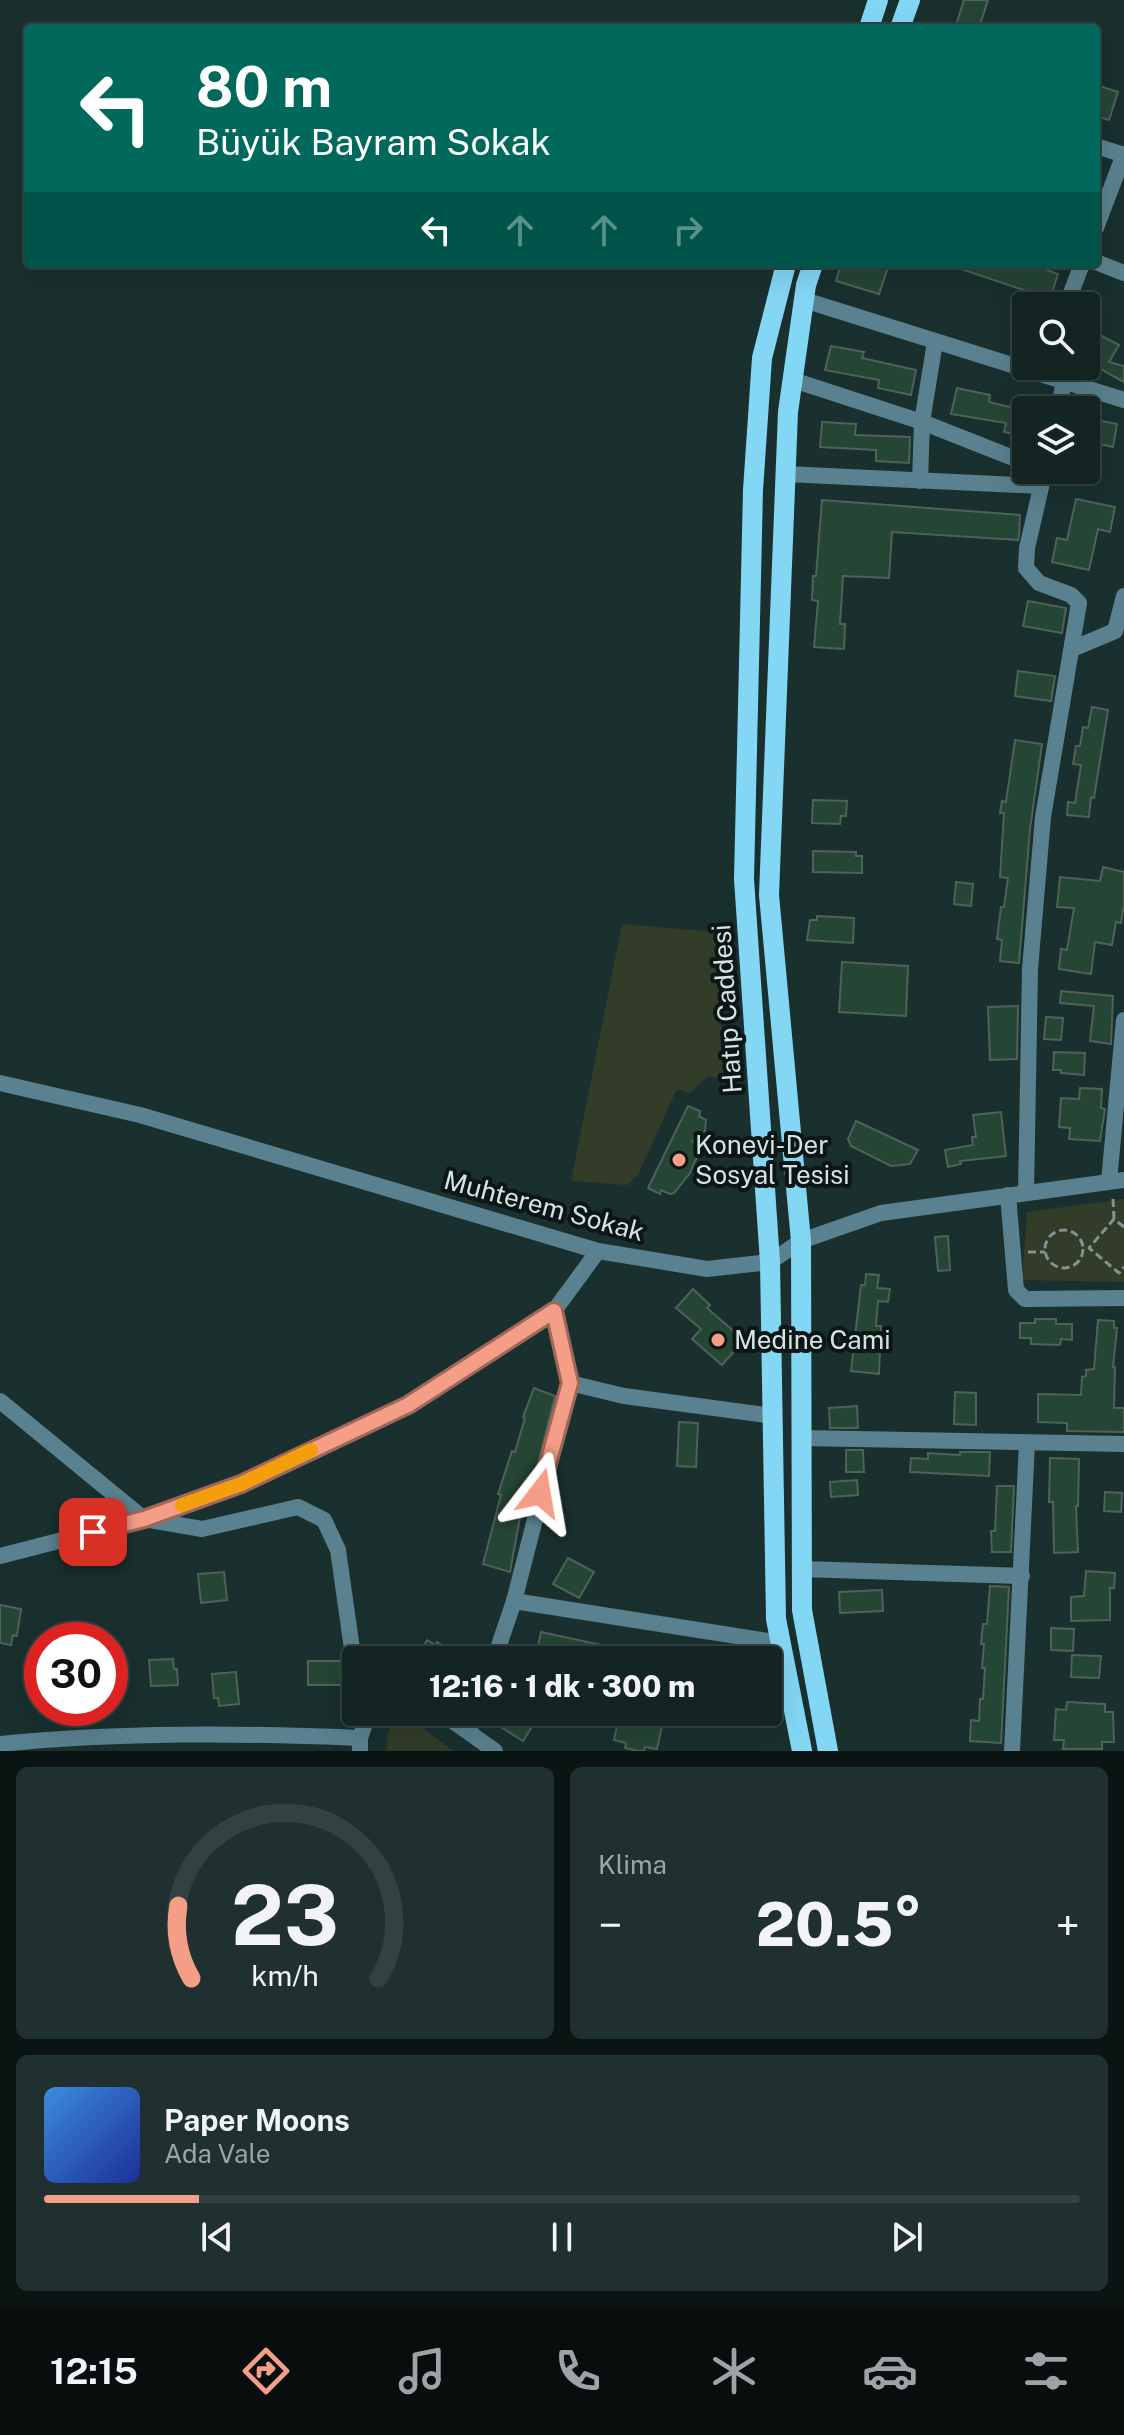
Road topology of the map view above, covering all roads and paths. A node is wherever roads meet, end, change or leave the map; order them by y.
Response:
1 (878, 0) edge
2 (910, 0) edge
3 (870, 24) edge
4 (901, 24) edge
5 (1100, 148) edge
6 (1123, 161) edge
7 (1100, 218) edge
8 (1100, 264) edge
9 (785, 268) edge
10 (812, 268) edge
11 (1080, 268) edge
12 (1124, 273) edge
13 (1071, 292) edge
14 (804, 300) junction
15 (935, 342) junction
16 (1012, 362) edge
17 (793, 380) junction
18 (1060, 380) edge
19 (1064, 382) junction
20 (1061, 396) edge
21 (1124, 400) edge
22 (922, 422) junction
23 (1012, 457) edge
24 (786, 474) junction
25 (1012, 479) edge
26 (920, 481) junction
27 (1042, 484) edge
28 (1124, 596) edge
29 (1072, 649) junction
30 (1124, 1020) edge
31 (0, 1083) edge
32 (1115, 1181) edge
33 (1026, 1193) junction
34 (1008, 1195) junction
35 (1114, 1219) junction
36 (1124, 1227) edge
37 (801, 1241) junction
38 (1083, 1248) junction
39 (1089, 1248) junction
40 (598, 1251) junction
41 (770, 1262) junction
42 (1124, 1267) edge
43 (1124, 1298) edge
44 (554, 1311) junction
45 (570, 1383) junction
46 (0, 1401) edge
47 (773, 1416) junction
48 (802, 1438) junction
49 (1027, 1443) junction
50 (1124, 1444) edge
51 (144, 1519) junction
52 (0, 1556) edge
53 (802, 1569) junction
54 (1022, 1576) junction
55 (514, 1601) junction
56 (781, 1643) junction
57 (352, 1646) edge
58 (499, 1646) edge
59 (461, 1726) edge
60 (471, 1726) edge
61 (469, 1731) junction
62 (0, 1744) edge
63 (360, 1745) edge
64 (495, 1751) edge
65 (802, 1751) edge
66 (828, 1751) edge
67 (1012, 1751) edge

1 - 3 main road
2 - 4 main road
5 - 6 street
6 - 7 street
8 - 12 street
9 - 41 main road, Hatıp Caddesi
10 - 14 main road, Hatıp Caddesi
11 - 13 street
14 - 15 street
14 - 17 main road, Hatıp Caddesi
15 - 16 street
15 - 22 street
17 - 22 street
17 - 24 main road, Hatıp Caddesi
18 - 19 street
19 - 20 street
19 - 21 street
22 - 23 street
22 - 26 street
24 - 26 street
24 - 37 main road, Hatıp Caddesi
25 - 26 street
27 - 29 street
28 - 29 street
29 - 33 street
30 - 32 street
31 - 40 street, Muhterem Sokak
32 - 33 street, Muhterem Sokak
32 - 35 path
33 - 34 street, Muhterem Sokak
34 - 37 street, Muhterem Sokak
34 - 43 street
35 - 36 path
35 - 39 path
37 - 41 street, Muhterem Sokak
37 - 48 main road, Hatıp Caddesi
38 - 38 path
38 - 39 path
39 - 42 path
40 - 41 street, Muhterem Sokak
40 - 44 street
41 - 47 main road, Hatıp Caddesi
44 - 45 street
44 - 51 street
45 - 47 street
45 - 55 street
46 - 51 street
47 - 56 main road, Hatıp Caddesi
48 - 49 street
48 - 53 main road, Hatıp Caddesi
49 - 50 street
49 - 54 street
51 - 52 street
51 - 57 street
53 - 54 street
53 - 66 main road, Hatıp Caddesi
54 - 67 street
55 - 56 street
55 - 58 street
56 - 65 main road, Hatıp Caddesi
59 - 61 street
60 - 61 street
61 - 64 street
62 - 63 street

